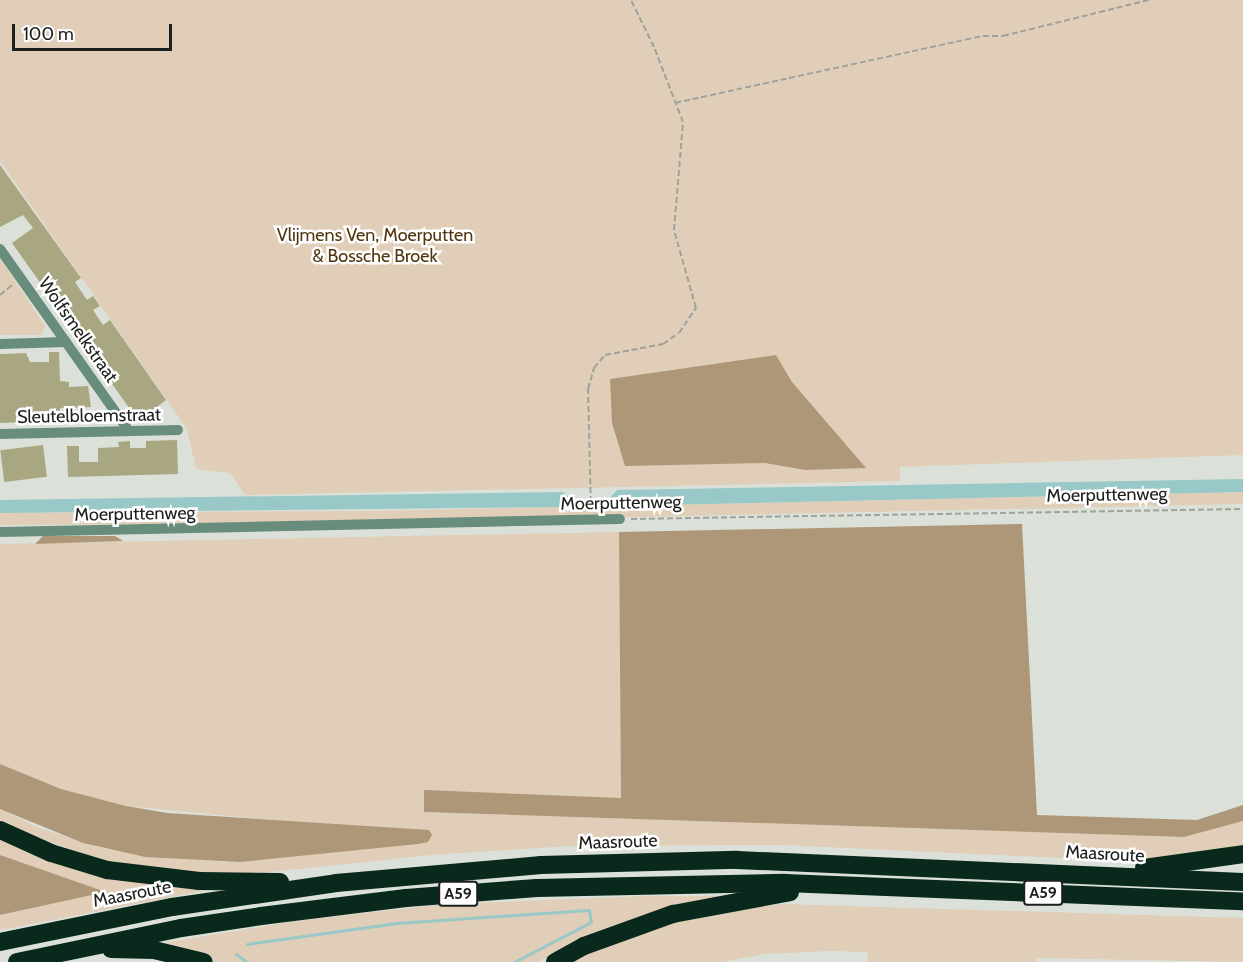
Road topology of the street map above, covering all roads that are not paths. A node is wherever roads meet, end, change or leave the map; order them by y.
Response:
1 (0, 249) edge
2 (66, 342) junction
3 (0, 344) edge
4 (128, 430) junction
5 (178, 430) dead end
6 (0, 434) edge
7 (620, 519) road end
8 (0, 532) edge
9 (0, 830) edge
10 (1243, 854) edge
11 (1095, 874) junction
12 (1243, 882) edge
13 (336, 883) junction
14 (842, 884) junction
15 (1243, 901) edge
16 (0, 942) edge
17 (77, 948) junction
18 (17, 962) edge
19 (204, 962) edge
20 (555, 962) edge

1 - 2 street, Wolfsmelkstraat
2 - 3 street
2 - 4 street, Wolfsmelkstraat
4 - 5 street, Sleutelbloemstraat
4 - 6 street, Sleutelbloemstraat
7 - 8 street, Moerputtenweg
9 - 13 highway, A59
10 - 11 highway, A59
11 - 12 highway, Maasroute / A59
11 - 13 highway, Maasroute / A59
13 - 16 highway, Maasroute / A59
14 - 15 highway, A59
14 - 17 highway, A59
14 - 20 highway, A59
17 - 18 highway, A59
17 - 19 highway, A59

